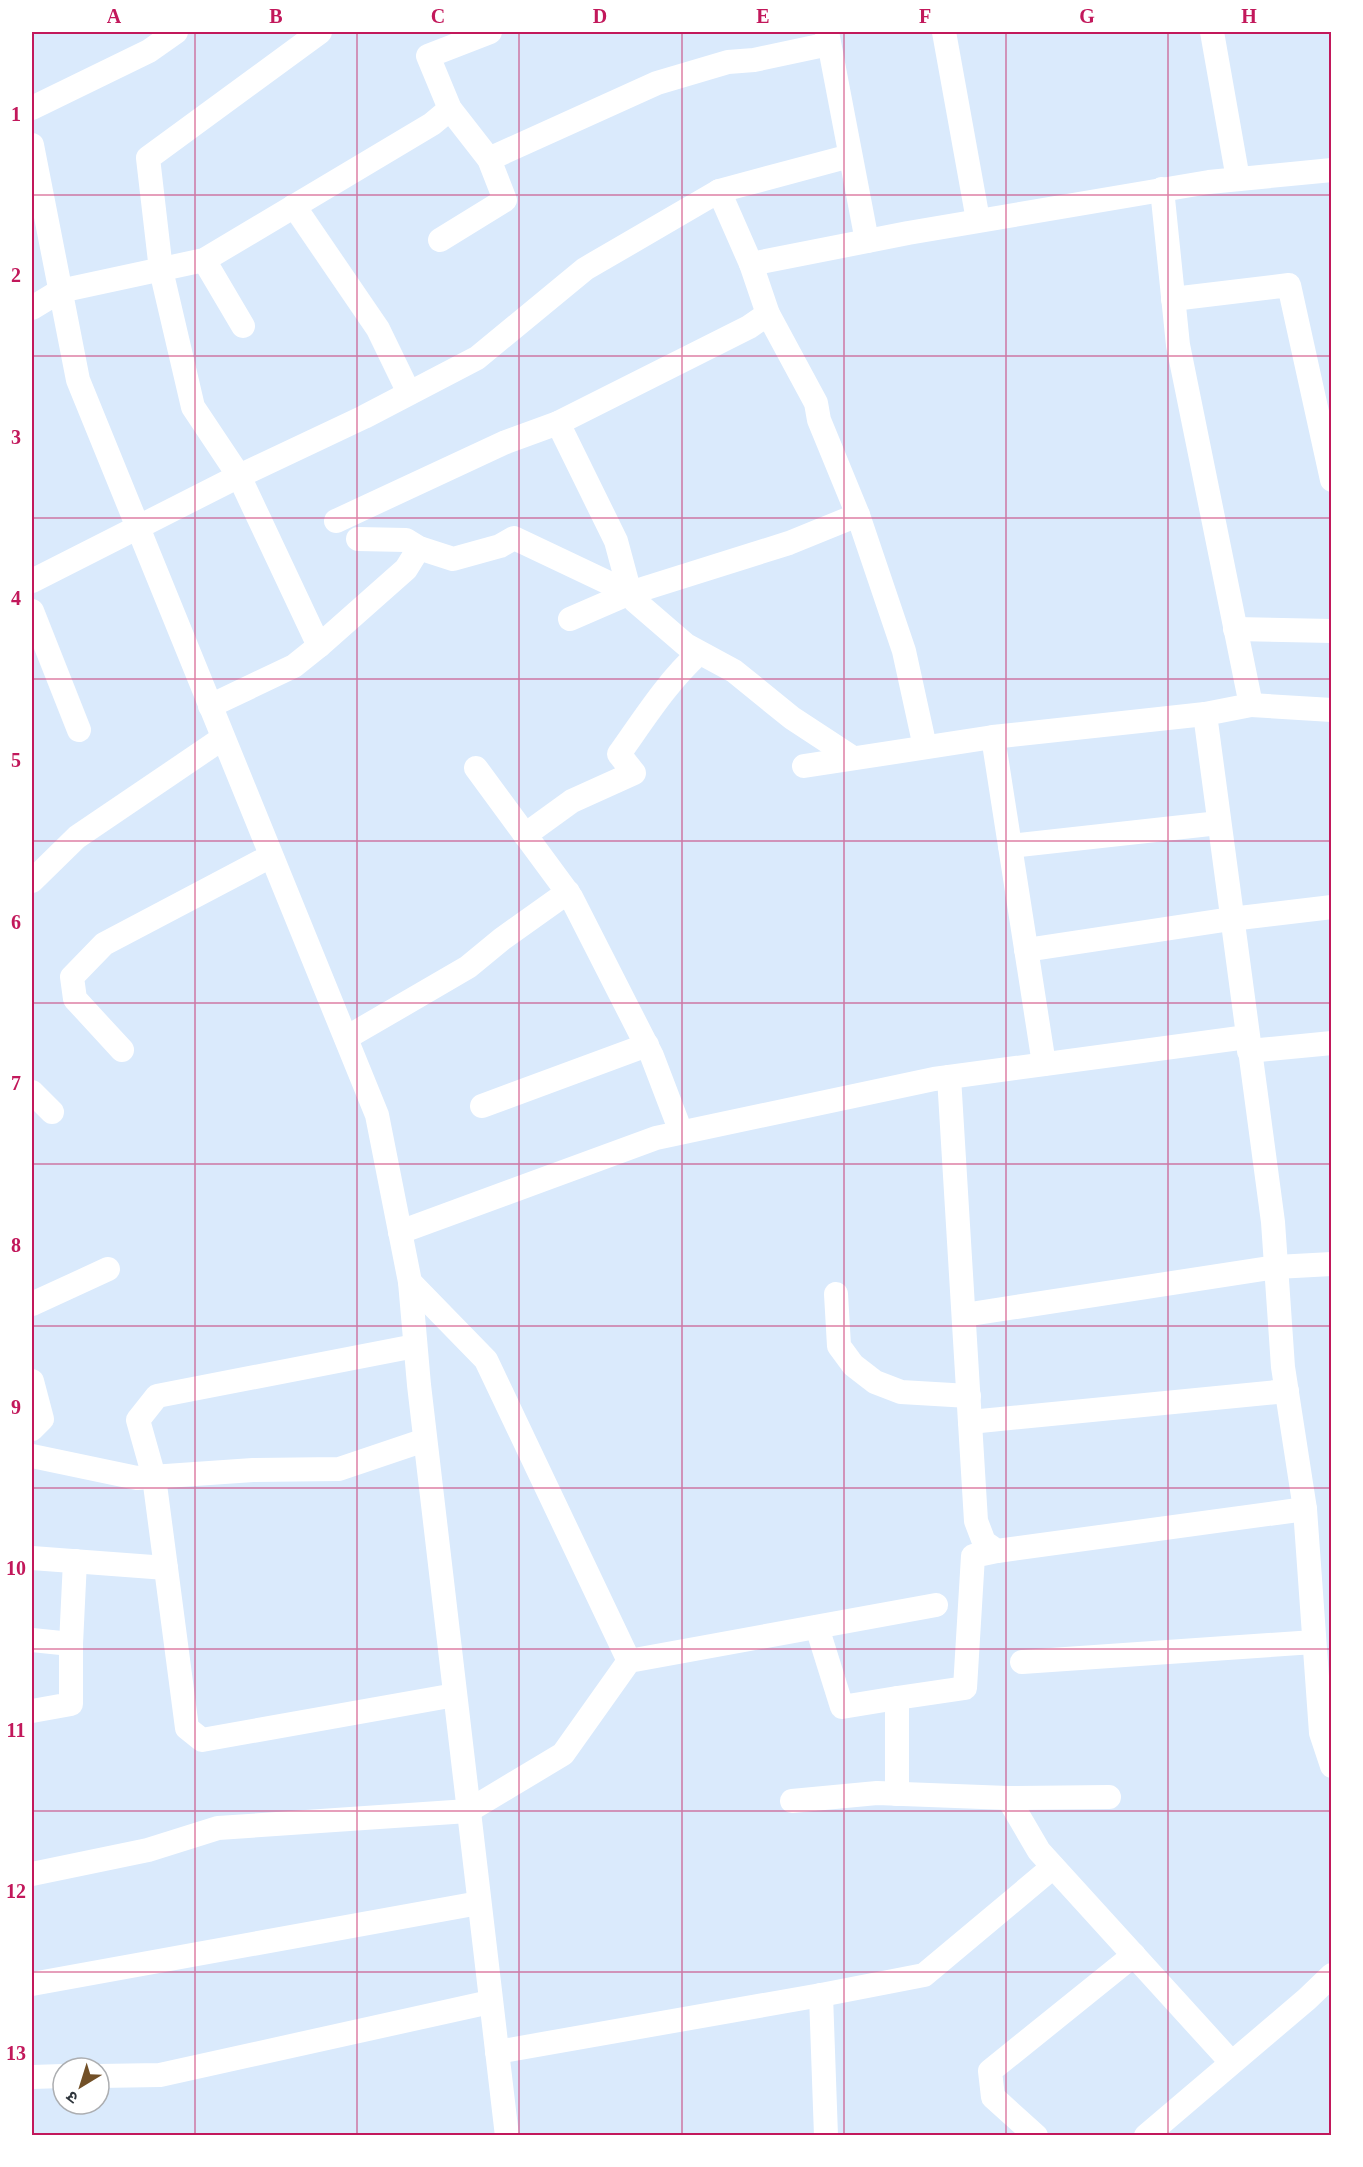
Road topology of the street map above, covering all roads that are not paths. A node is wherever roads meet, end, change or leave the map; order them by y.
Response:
1 (176, 32) edge
2 (321, 32) edge
3 (490, 32) edge
4 (944, 32) edge
5 (1212, 32) edge
6 (828, 38) edge
7 (32, 108) edge
8 (450, 109) junction
9 (32, 145) edge
10 (850, 156) junction
11 (489, 159) junction
12 (1332, 170) edge
13 (35, 179) edge
14 (1238, 179) junction
15 (1162, 189) junction
16 (719, 191) junction
17 (294, 206) junction
18 (978, 220) junction
19 (440, 240) dead end
20 (867, 241) junction
21 (204, 261) junction
22 (751, 264) junction
23 (161, 270) junction
24 (60, 291) junction
25 (1173, 299) junction
26 (32, 308) edge
27 (768, 314) junction
28 (243, 326) dead end
29 (409, 393) junction
30 (558, 423) junction
31 (239, 476) junction
32 (1332, 480) edge
33 (858, 515) junction
34 (336, 521) dead end
35 (137, 529) junction
36 (358, 539) dead end
37 (419, 548) junction
38 (32, 581) edge
39 (630, 594) junction
40 (32, 611) edge
41 (570, 619) dead end
42 (1236, 629) junction
43 (1332, 631) edge
44 (319, 646) junction
45 (699, 653) junction
46 (1251, 705) junction
47 (210, 706) junction
48 (1332, 710) edge
49 (1204, 714) junction
50 (79, 730) dead end
51 (993, 736) junction
52 (223, 738) junction
53 (925, 747) junction
54 (853, 758) junction
55 (804, 766) dead end
56 (476, 768) dead end
57 (1219, 823) junction
58 (525, 835) junction
59 (1010, 846) junction
60 (271, 856) junction
61 (32, 881) edge
62 (568, 892) junction
63 (1332, 907) edge
64 (1232, 920) junction
65 (1026, 950) junction
66 (346, 1038) junction
67 (1332, 1042) edge
68 (1247, 1044) junction
69 (646, 1045) junction
70 (122, 1050) dead end
71 (1044, 1064) junction
72 (949, 1077) junction
73 (32, 1092) edge
74 (482, 1106) dead end
75 (52, 1112) dead end
76 (681, 1132) junction
77 (400, 1232) junction
78 (1332, 1264) edge
79 (1276, 1267) junction
80 (108, 1269) dead end
81 (410, 1282) junction
82 (836, 1294) dead end
83 (32, 1304) edge
84 (964, 1315) junction
85 (415, 1346) junction
86 (32, 1381) edge
87 (1287, 1391) junction
88 (969, 1396) junction
89 (970, 1422) junction
90 (32, 1429) edge
91 (425, 1440) junction
92 (32, 1456) edge
93 (154, 1477) junction
94 (1305, 1509) junction
95 (997, 1551) junction
96 (32, 1558) edge
97 (75, 1561) junction
98 (166, 1568) junction
99 (936, 1605) dead end
100 (818, 1627) junction
101 (32, 1640) edge
102 (1314, 1642) junction
103 (71, 1644) junction
104 (629, 1661) junction
105 (1022, 1662) dead end
106 (455, 1695) junction
107 (897, 1698) junction
108 (32, 1711) edge
109 (1332, 1766) edge
110 (897, 1794) junction
111 (1109, 1797) dead end
112 (1008, 1798) junction
113 (792, 1801) dead end
114 (468, 1811) junction
115 (1053, 1867) junction
116 (32, 1874) edge
117 (479, 1903) junction
118 (1134, 1955) junction
119 (1332, 1975) edge
120 (32, 1984) edge
121 (821, 1995) junction
122 (490, 2002) junction
123 (496, 2052) junction
124 (1231, 2062) junction
125 (51, 2076) edge
126 (111, 2076) edge
127 (32, 2077) edge
128 (507, 2136) edge
129 (826, 2136) edge
130 (1036, 2136) edge
131 (1146, 2136) edge

1 - 7 street
2 - 23 street
3 - 8 street
4 - 18 street
5 - 14 street
6 - 10 street
6 - 11 street
8 - 11 street
8 - 17 street
9 - 13 street
10 - 16 street
10 - 20 street
11 - 19 street
12 - 14 street
13 - 24 street
14 - 15 street
15 - 18 street
15 - 25 street
16 - 22 street
16 - 29 street
17 - 21 street
17 - 29 street
18 - 20 street
20 - 22 street
21 - 23 street
21 - 28 street
22 - 27 street
23 - 24 street
23 - 31 street
24 - 26 street
24 - 35 street
25 - 32 street
25 - 42 street
27 - 30 street
27 - 33 street
29 - 31 street
30 - 34 street
30 - 39 street
31 - 35 street
31 - 44 street
33 - 39 street
33 - 53 street
35 - 38 street
35 - 47 street
36 - 37 street
37 - 39 street
37 - 44 street
39 - 41 street
39 - 45 street
40 - 50 street
42 - 43 street
42 - 46 street
44 - 47 street
45 - 54 street
45 - 58 street
46 - 48 street
46 - 49 street
47 - 52 street
49 - 51 street
49 - 57 street
51 - 53 street
51 - 59 street
52 - 60 street
52 - 61 street
53 - 54 street
54 - 55 street
56 - 58 street
57 - 59 street
57 - 64 street
58 - 62 street
59 - 65 street
60 - 66 street
60 - 70 street
62 - 66 street
62 - 69 street
63 - 64 street
64 - 65 street
64 - 68 street
65 - 71 street
66 - 77 street
67 - 68 street
68 - 71 street
68 - 79 street
69 - 74 street
69 - 76 street
71 - 72 street
72 - 76 street
72 - 84 street
73 - 75 street
76 - 77 street
77 - 81 street
78 - 79 street
79 - 84 street
79 - 87 street
80 - 83 street
81 - 85 street
81 - 104 street
82 - 88 street
84 - 88 street
85 - 91 street
85 - 93 street
86 - 90 street
87 - 89 street
87 - 94 street
88 - 89 street
89 - 95 street
91 - 93 street
91 - 106 street
92 - 93 street
93 - 98 street
94 - 95 street
94 - 102 street
95 - 107 street
96 - 97 street
97 - 98 street
97 - 103 street
98 - 106 street
99 - 100 street
100 - 104 street
100 - 107 street
101 - 103 street
102 - 105 street
102 - 109 street
103 - 108 street
104 - 114 street
106 - 114 street
107 - 110 street
110 - 112 street
110 - 113 street
111 - 112 street
112 - 115 street
114 - 116 street
114 - 117 street
115 - 118 street
115 - 121 street
117 - 120 street
117 - 122 street
118 - 124 street
118 - 130 street
119 - 124 street
121 - 123 street
121 - 129 street
122 - 123 street
122 - 126 street
123 - 128 street
124 - 131 street
125 - 127 street

